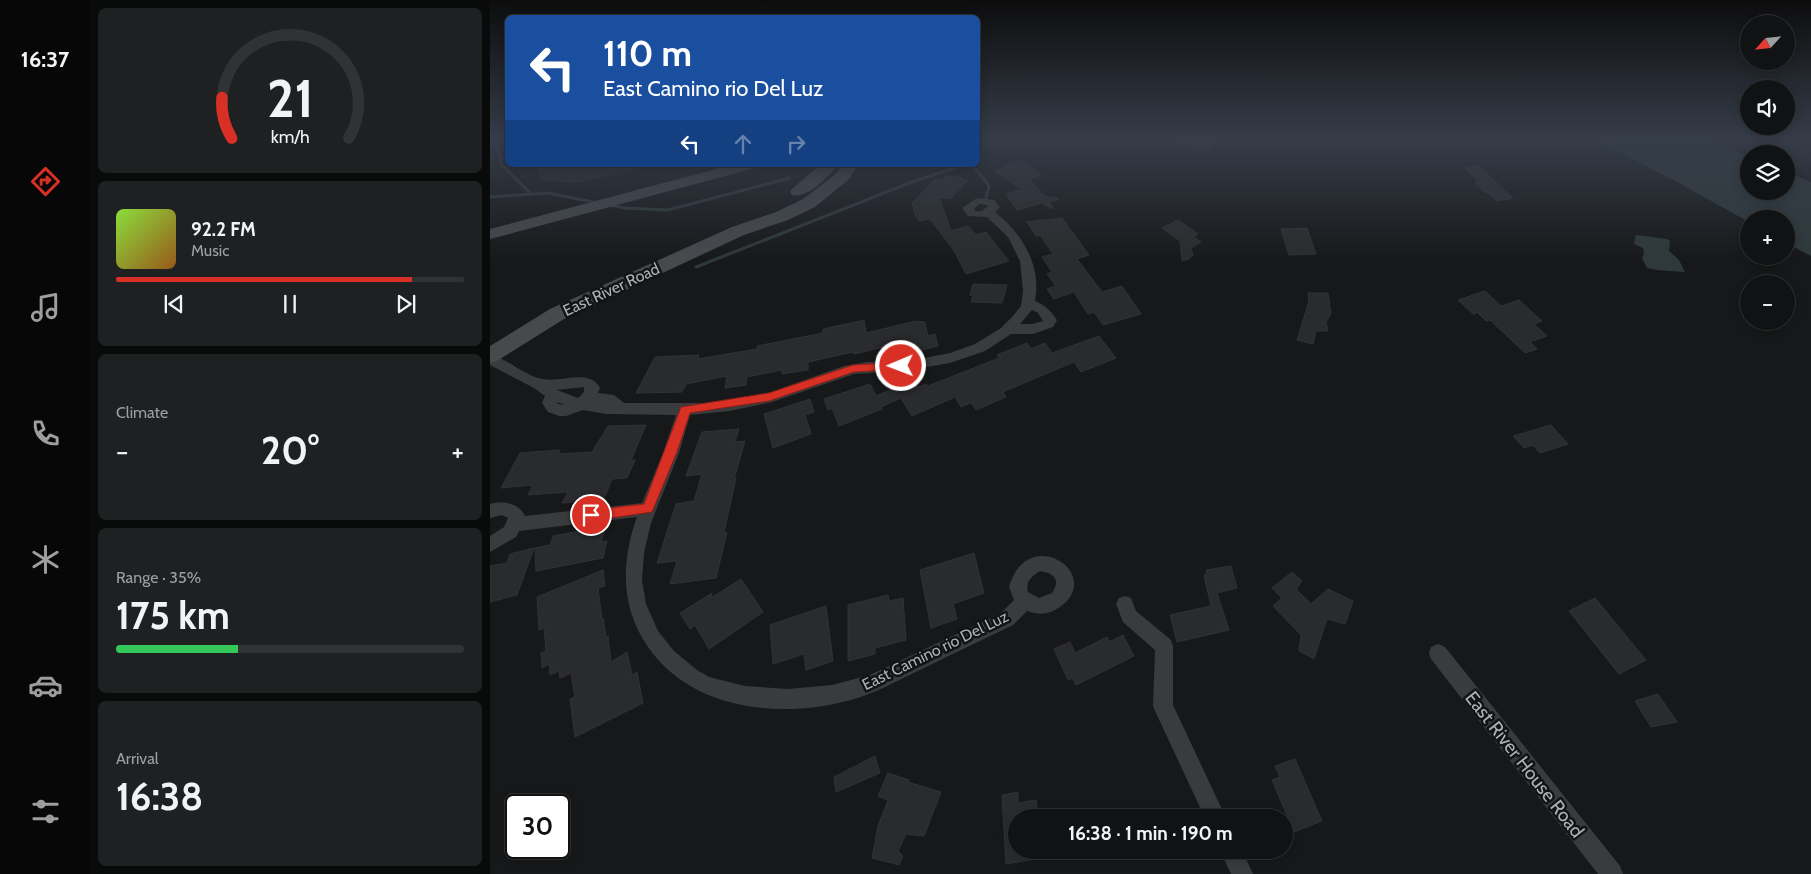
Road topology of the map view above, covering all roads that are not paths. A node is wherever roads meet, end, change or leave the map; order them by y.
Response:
1 (656, 180) edge
2 (681, 180) edge
3 (804, 180) edge
4 (838, 180) edge
5 (612, 195) junction
6 (569, 208) junction
7 (989, 212) dead end
8 (490, 224) edge
9 (738, 231) junction
10 (490, 234) edge
11 (1028, 303) junction
12 (1007, 329) junction
13 (490, 357) edge
14 (539, 384) junction
15 (584, 401) junction
16 (685, 410) junction
17 (648, 509) junction
18 (490, 511) edge
19 (515, 524) junction
20 (490, 544) edge
21 (1024, 601) dead end
22 (1124, 604) dead end
23 (1438, 653) dead end
24 (1212, 809) edge
25 (1235, 859) edge
26 (1242, 874) edge
27 (1612, 874) edge

1 - 5 street
2 - 5 street
3 - 9 street, East River Road
4 - 9 street, East River Road
5 - 6 street
5 - 6 street
6 - 8 street
6 - 10 street
7 - 11 street
9 - 13 street, East River Road
11 - 12 street
11 - 12 street
12 - 16 street
13 - 14 street
14 - 15 street
14 - 15 street
15 - 16 street
16 - 17 street, East Camino rio Del Luz
17 - 19 street
17 - 21 street, East Camino rio Del Luz
18 - 19 street
19 - 20 street
22 - 24 street
23 - 27 street, East River House Road
25 - 26 street

